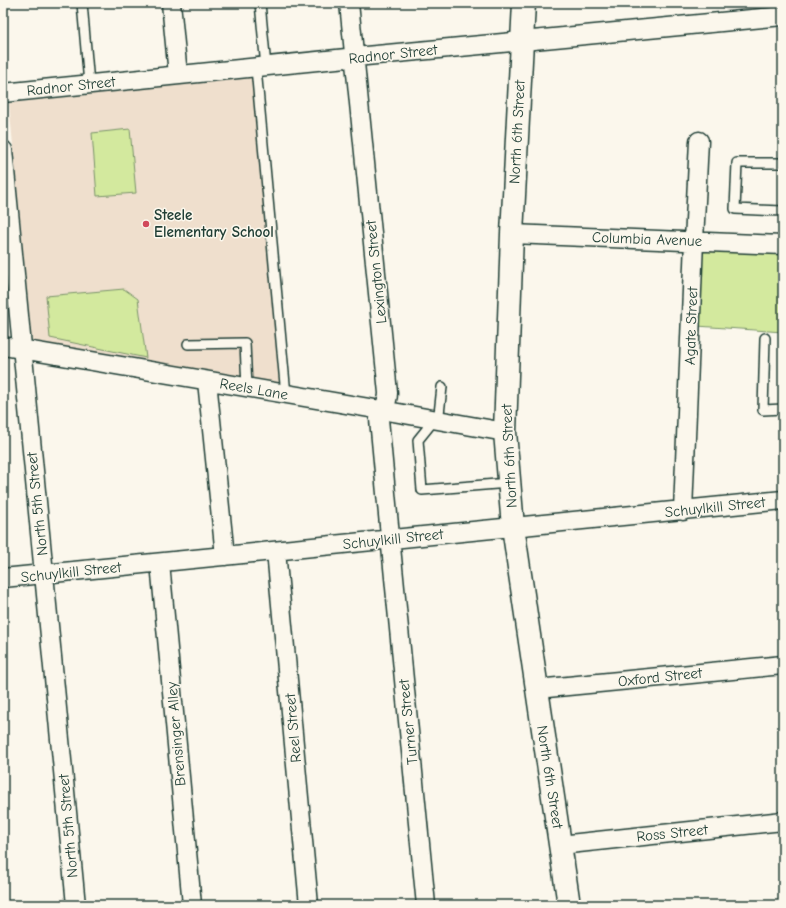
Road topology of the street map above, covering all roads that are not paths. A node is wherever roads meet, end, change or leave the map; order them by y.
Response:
1 (82, 3) edge
2 (171, 3) edge
3 (260, 3) edge
4 (349, 3) edge
5 (524, 3) edge
6 (783, 16) edge
7 (522, 41) junction
8 (354, 58) junction
9 (261, 67) junction
10 (178, 75) junction
11 (90, 84) junction
12 (3, 93) edge
13 (699, 141) dead end
14 (3, 150) edge
15 (783, 163) edge
16 (783, 211) edge
17 (512, 234) junction
18 (694, 241) junction
19 (783, 245) edge
20 (765, 338) dead end
21 (188, 344) dead end
22 (3, 346) edge
23 (22, 350) junction
24 (207, 381) junction
25 (442, 387) dead end
26 (247, 388) junction
27 (286, 394) junction
28 (783, 409) edge
29 (383, 411) junction
30 (435, 420) junction
31 (505, 432) junction
32 (509, 483) junction
33 (783, 500) edge
34 (683, 511) junction
35 (513, 527) junction
36 (390, 539) junction
37 (276, 550) junction
38 (225, 556) junction
39 (160, 563) junction
40 (44, 574) junction
41 (3, 578) edge
42 (783, 665) edge
43 (537, 689) junction
44 (783, 822) edge
45 (560, 845) junction
46 (76, 905) edge
47 (192, 905) edge
48 (309, 905) edge
49 (426, 905) edge
50 (569, 905) edge

1 - 11 lane
2 - 10 street
3 - 9 lane
4 - 8 street, Lexington Street
5 - 7 main road, North 6th Street
6 - 7 street, Radnor Street
7 - 8 street, Radnor Street
7 - 17 main road, North 6th Street
8 - 9 street, Radnor Street
8 - 29 street, Lexington Street
9 - 10 street, Radnor Street
9 - 27 lane
10 - 11 street, Radnor Street
11 - 12 street, Radnor Street
13 - 18 street, Agate Street
14 - 23 street, North 5th Street
15 - 16 lane
17 - 18 street, Columbia Avenue
17 - 31 main road, North 6th Street
18 - 19 street, Columbia Avenue
18 - 34 street, Agate Street
20 - 28 lane
21 - 26 lane
22 - 23 street, Reels Lane
23 - 24 street, Reels Lane
23 - 40 street, North 5th Street
24 - 26 street, Reels Lane
24 - 38 street
25 - 30 lane
26 - 27 street, Reels Lane
27 - 29 street, Reels Lane
29 - 30 street, Reels Lane
29 - 36 street, Lexington Street
30 - 31 street, Reels Lane
30 - 32 lane
31 - 32 main road, North 6th Street
32 - 35 main road, North 6th Street
33 - 34 street, Schuylkill Street
34 - 35 street, Schuylkill Street
35 - 36 street, Schuylkill Street
35 - 43 main road, North 6th Street
36 - 37 street, Schuylkill Street
36 - 49 street, Turner Street
37 - 38 street, Schuylkill Street
37 - 48 street, Reel Street
38 - 39 street, Schuylkill Street
39 - 40 street, Schuylkill Street
39 - 47 street, Brensinger Alley
40 - 41 street, Schuylkill Street
40 - 46 street, North 5th Street
42 - 43 street, Oxford Street
43 - 45 main road, North 6th Street
44 - 45 street, Ross Street
45 - 50 main road, North 6th Street

